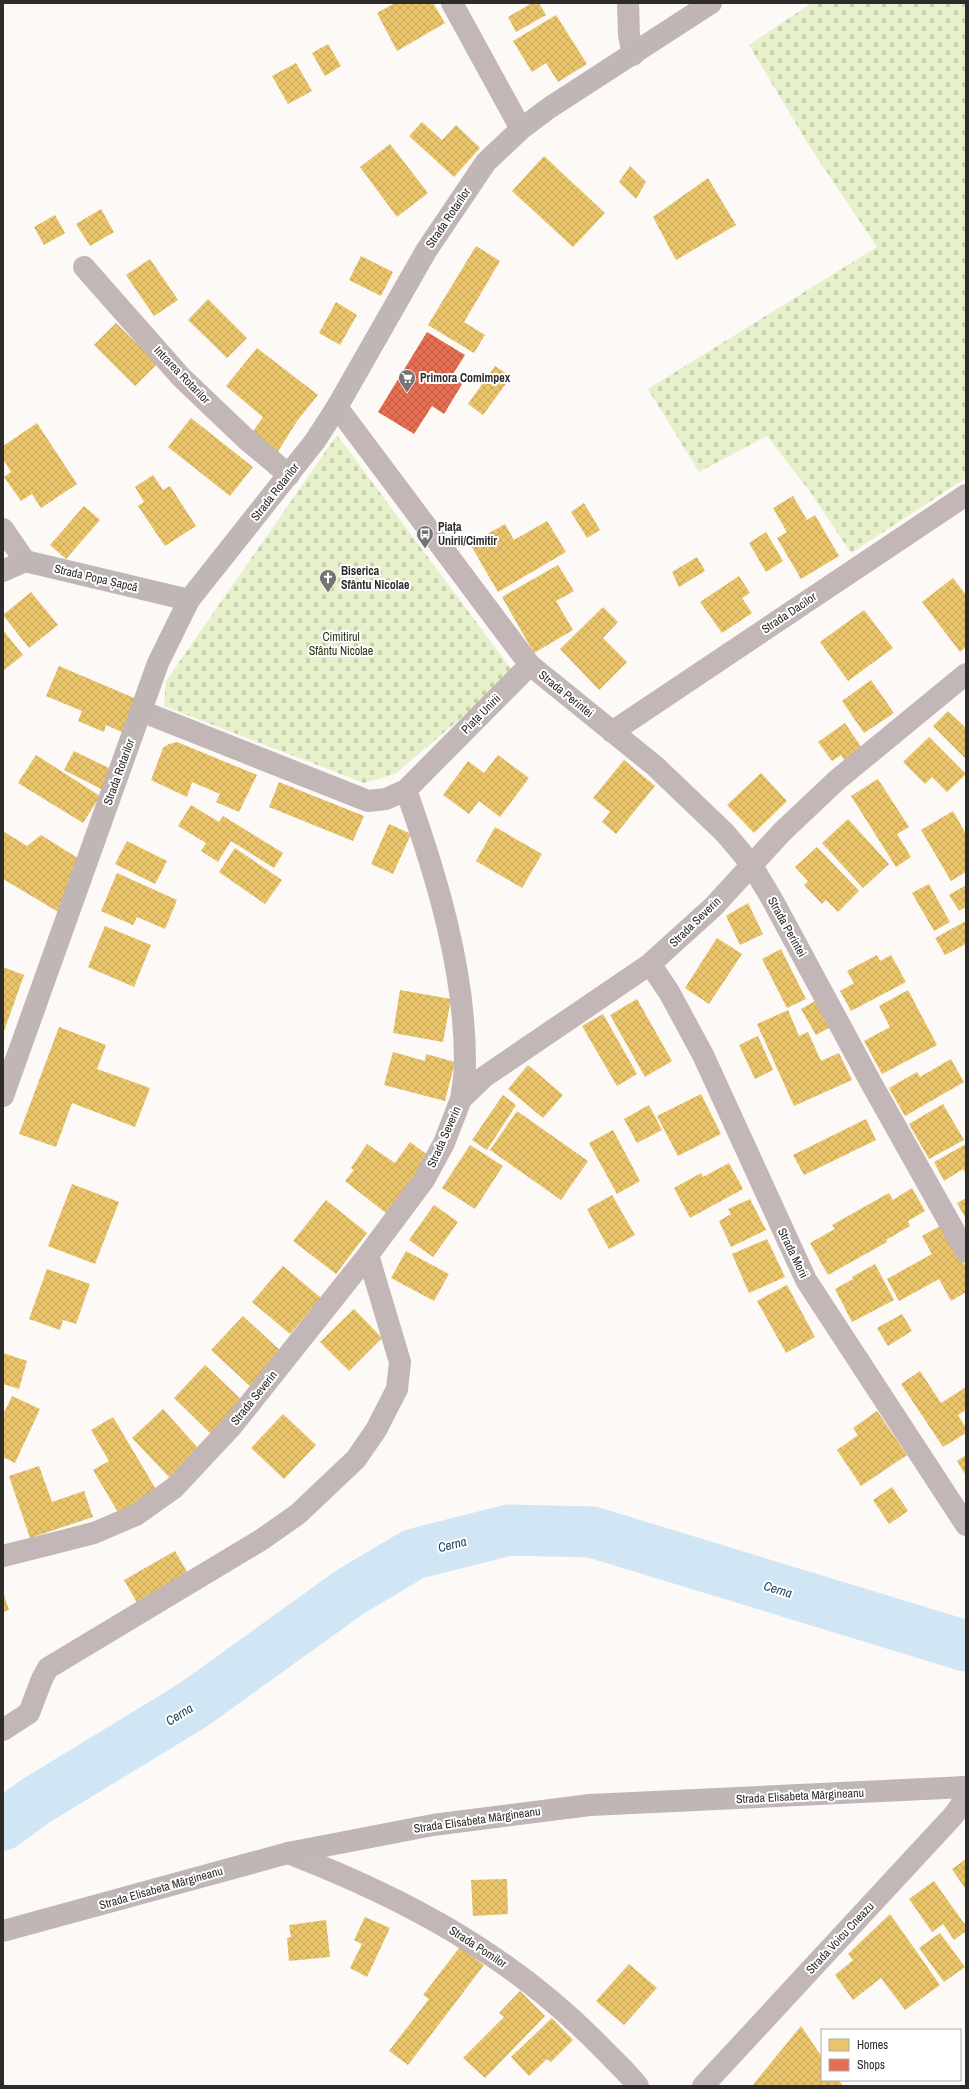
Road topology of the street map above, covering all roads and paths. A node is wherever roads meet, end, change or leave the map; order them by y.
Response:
1 (452, 3) edge
2 (628, 3) edge
3 (711, 3) edge
4 (633, 55) junction
5 (521, 130) junction
6 (84, 267) dead end
7 (337, 407) junction
8 (289, 475) junction
9 (966, 496) edge
10 (3, 529) edge
11 (25, 561) junction
12 (3, 571) edge
13 (189, 600) junction
14 (530, 665) junction
15 (966, 674) edge
16 (141, 711) junction
17 (612, 732) junction
18 (406, 790) junction
19 (751, 864) junction
20 (650, 964) junction
21 (3, 1096) edge
22 (461, 1099) junction
23 (966, 1252) edge
24 (368, 1255) junction
25 (966, 1525) edge
26 (3, 1556) edge
27 (3, 1730) edge
28 (965, 1787) edge
29 (288, 1853) junction
30 (3, 1931) edge
31 (638, 2086) edge
32 (703, 2086) edge

1 - 5 street
2 - 4 street
3 - 4 street, Strada Rotarilor
4 - 5 street, Strada Rotarilor
5 - 7 street, Strada Rotarilor
6 - 8 street, Intrarea Rotarilor
7 - 8 street, Strada Rotarilor
7 - 14 street
8 - 13 street, Strada Rotarilor
9 - 17 street, Strada Dacilor
10 - 11 street
11 - 12 street
11 - 13 street, Strada Popa Șapcă
13 - 16 street, Strada Rotarilor
14 - 17 street, Strada Perintei
14 - 18 street, Piața Unirii
15 - 19 street, Strada Severin
16 - 18 street, Piața Unirii
16 - 21 street, Strada Rotarilor
17 - 19 street, Strada Perintei
18 - 22 street
19 - 20 street, Strada Severin
19 - 23 street, Strada Perintei
20 - 22 street, Strada Severin
20 - 25 street, Strada Morii
22 - 24 street, Strada Severin
24 - 26 street, Strada Severin
24 - 27 street
28 - 29 street, Strada Elisabeta Mărgineanu
28 - 32 street, Strada Voicu Cneazu
29 - 30 street, Strada Elisabeta Mărgineanu
29 - 31 street, Strada Pomilor

